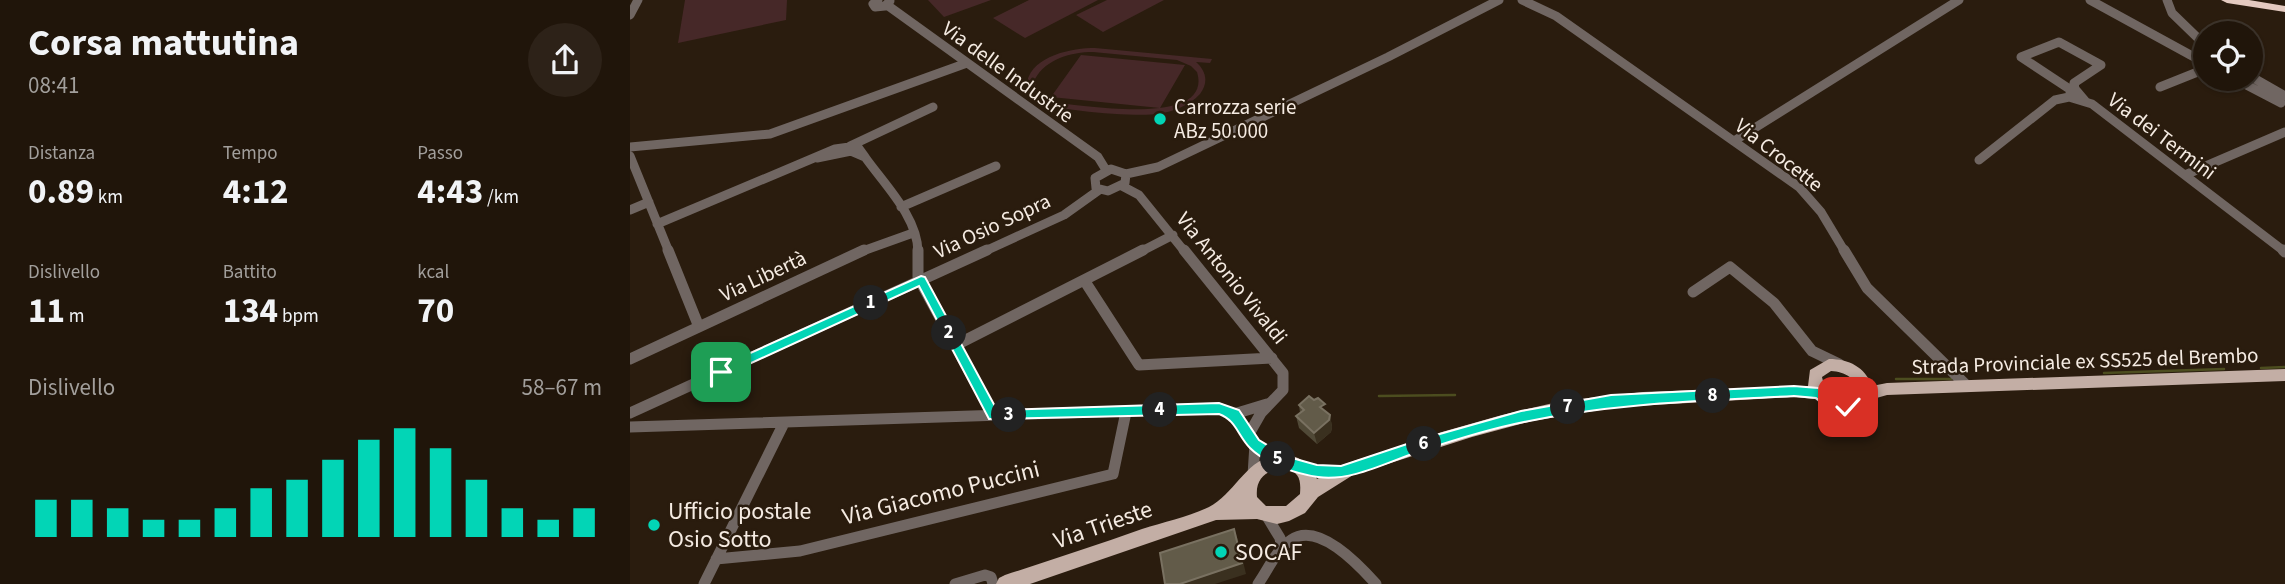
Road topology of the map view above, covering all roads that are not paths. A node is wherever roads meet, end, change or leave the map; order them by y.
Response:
1 (639, 0) edge
2 (878, 0) edge
3 (1499, 0) edge
4 (1522, 0) edge
5 (1958, 0) edge
6 (2090, 0) edge
7 (2167, 0) edge
8 (2227, 0) edge
9 (2274, 0) edge
10 (2285, 2) edge
11 (888, 3) edge
12 (2285, 9) edge
13 (630, 15) edge
14 (2193, 33) edge
15 (2193, 56) edge
16 (967, 63) junction
17 (2193, 74) edge
18 (2263, 84) edge
19 (2160, 87) dead end
20 (2262, 91) edge
21 (2069, 97) junction
22 (2283, 100) edge
23 (2086, 102) junction
24 (933, 107) dead end
25 (2285, 132) edge
26 (1734, 141) junction
27 (659, 143) junction
28 (850, 146) junction
29 (630, 147) edge
30 (630, 156) edge
31 (864, 157) junction
32 (817, 158) junction
33 (1979, 160) dead end
34 (996, 166) dead end
35 (1106, 170) junction
36 (1126, 174) junction
37 (2185, 175) junction
38 (1122, 186) junction
39 (1099, 190) junction
40 (649, 202) junction
41 (901, 207) junction
42 (630, 210) edge
43 (657, 225) junction
44 (913, 233) junction
45 (1173, 235) junction
46 (2285, 252) edge
47 (921, 280) junction
48 (1084, 280) junction
49 (1692, 292) dead end
50 (699, 327) junction
51 (956, 345) junction
52 (1812, 351) junction
53 (1272, 358) junction
54 (630, 359) edge
55 (1849, 369) junction
56 (2285, 375) edge
57 (1816, 382) junction
58 (1967, 386) junction
59 (1864, 387) junction
60 (1270, 403) junction
61 (1126, 412) junction
62 (630, 413) edge
63 (1234, 414) junction
64 (993, 415) junction
65 (784, 423) junction
66 (630, 427) edge
67 (1252, 439) junction
68 (1281, 460) junction
69 (1304, 468) junction
70 (1341, 472) junction
71 (1251, 479) junction
72 (1308, 495) junction
73 (1216, 512) junction
74 (1261, 513) junction
75 (1282, 550) junction
76 (716, 559) junction
77 (704, 584) edge
78 (955, 584) edge
79 (993, 584) edge
80 (1005, 584) edge
81 (1258, 584) edge
82 (1376, 584) edge

1 - 13 street
2 - 11 street, Via delle Industrie
3 - 36 street
4 - 26 street, Via Crocette
5 - 26 street
6 - 15 street
7 - 14 street
8 - 12 highway
9 - 10 highway
11 - 16 street, Via delle Industrie
16 - 27 street
16 - 35 street, Via delle Industrie
17 - 19 street
18 - 22 street
20 - 22 street
21 - 23 street, Via dei Termini
21 - 23 street
21 - 33 street
23 - 37 street, Via dei Termini
24 - 28 street
25 - 37 street
26 - 58 street, Via Crocette
27 - 29 street
27 - 30 street
28 - 31 street
28 - 32 street
30 - 40 street
31 - 32 street
31 - 41 street
32 - 43 street
34 - 41 street
35 - 36 street
35 - 39 street
36 - 38 street
37 - 46 street, Via dei Termini
38 - 39 street
38 - 45 street, Via Antonio Vivaldi
39 - 47 street, Via Osio Sopra
40 - 42 street
40 - 43 street
41 - 44 street
43 - 50 street
44 - 47 street
44 - 50 street, Via Libertà
45 - 48 street
45 - 53 street, Via Antonio Vivaldi
47 - 51 street
47 - 62 street, Via Osio Sopra
48 - 51 street
48 - 53 street
49 - 52 street
50 - 54 street, Via Libertà
51 - 64 street
52 - 55 street
52 - 57 street
53 - 60 street, Via Antonio Vivaldi
55 - 57 main road, Strada Provinciale ex SS525 del Brembo
55 - 59 main road
56 - 58 main road, Strada Provinciale ex SS525 del Brembo
57 - 59 main road, Strada Provinciale ex SS525 del Brembo
57 - 70 main road, Strada Provinciale ex SS525 del Brembo
58 - 59 main road, Strada Provinciale ex SS525 del Brembo
60 - 63 street
60 - 67 street, Via Antonio Vivaldi
61 - 63 street
61 - 64 street
61 - 76 street, Via Giacomo Puccini
63 - 67 street
64 - 65 street
65 - 66 street
65 - 76 street
67 - 68 street
67 - 71 street
68 - 69 main road
68 - 71 main road
69 - 70 main road
69 - 72 main road
70 - 72 main road
71 - 73 main road
71 - 74 main road
72 - 74 main road
73 - 74 main road
73 - 80 main road, Via Trieste
74 - 75 street
75 - 81 street
75 - 82 street
76 - 77 street
78 - 79 street

